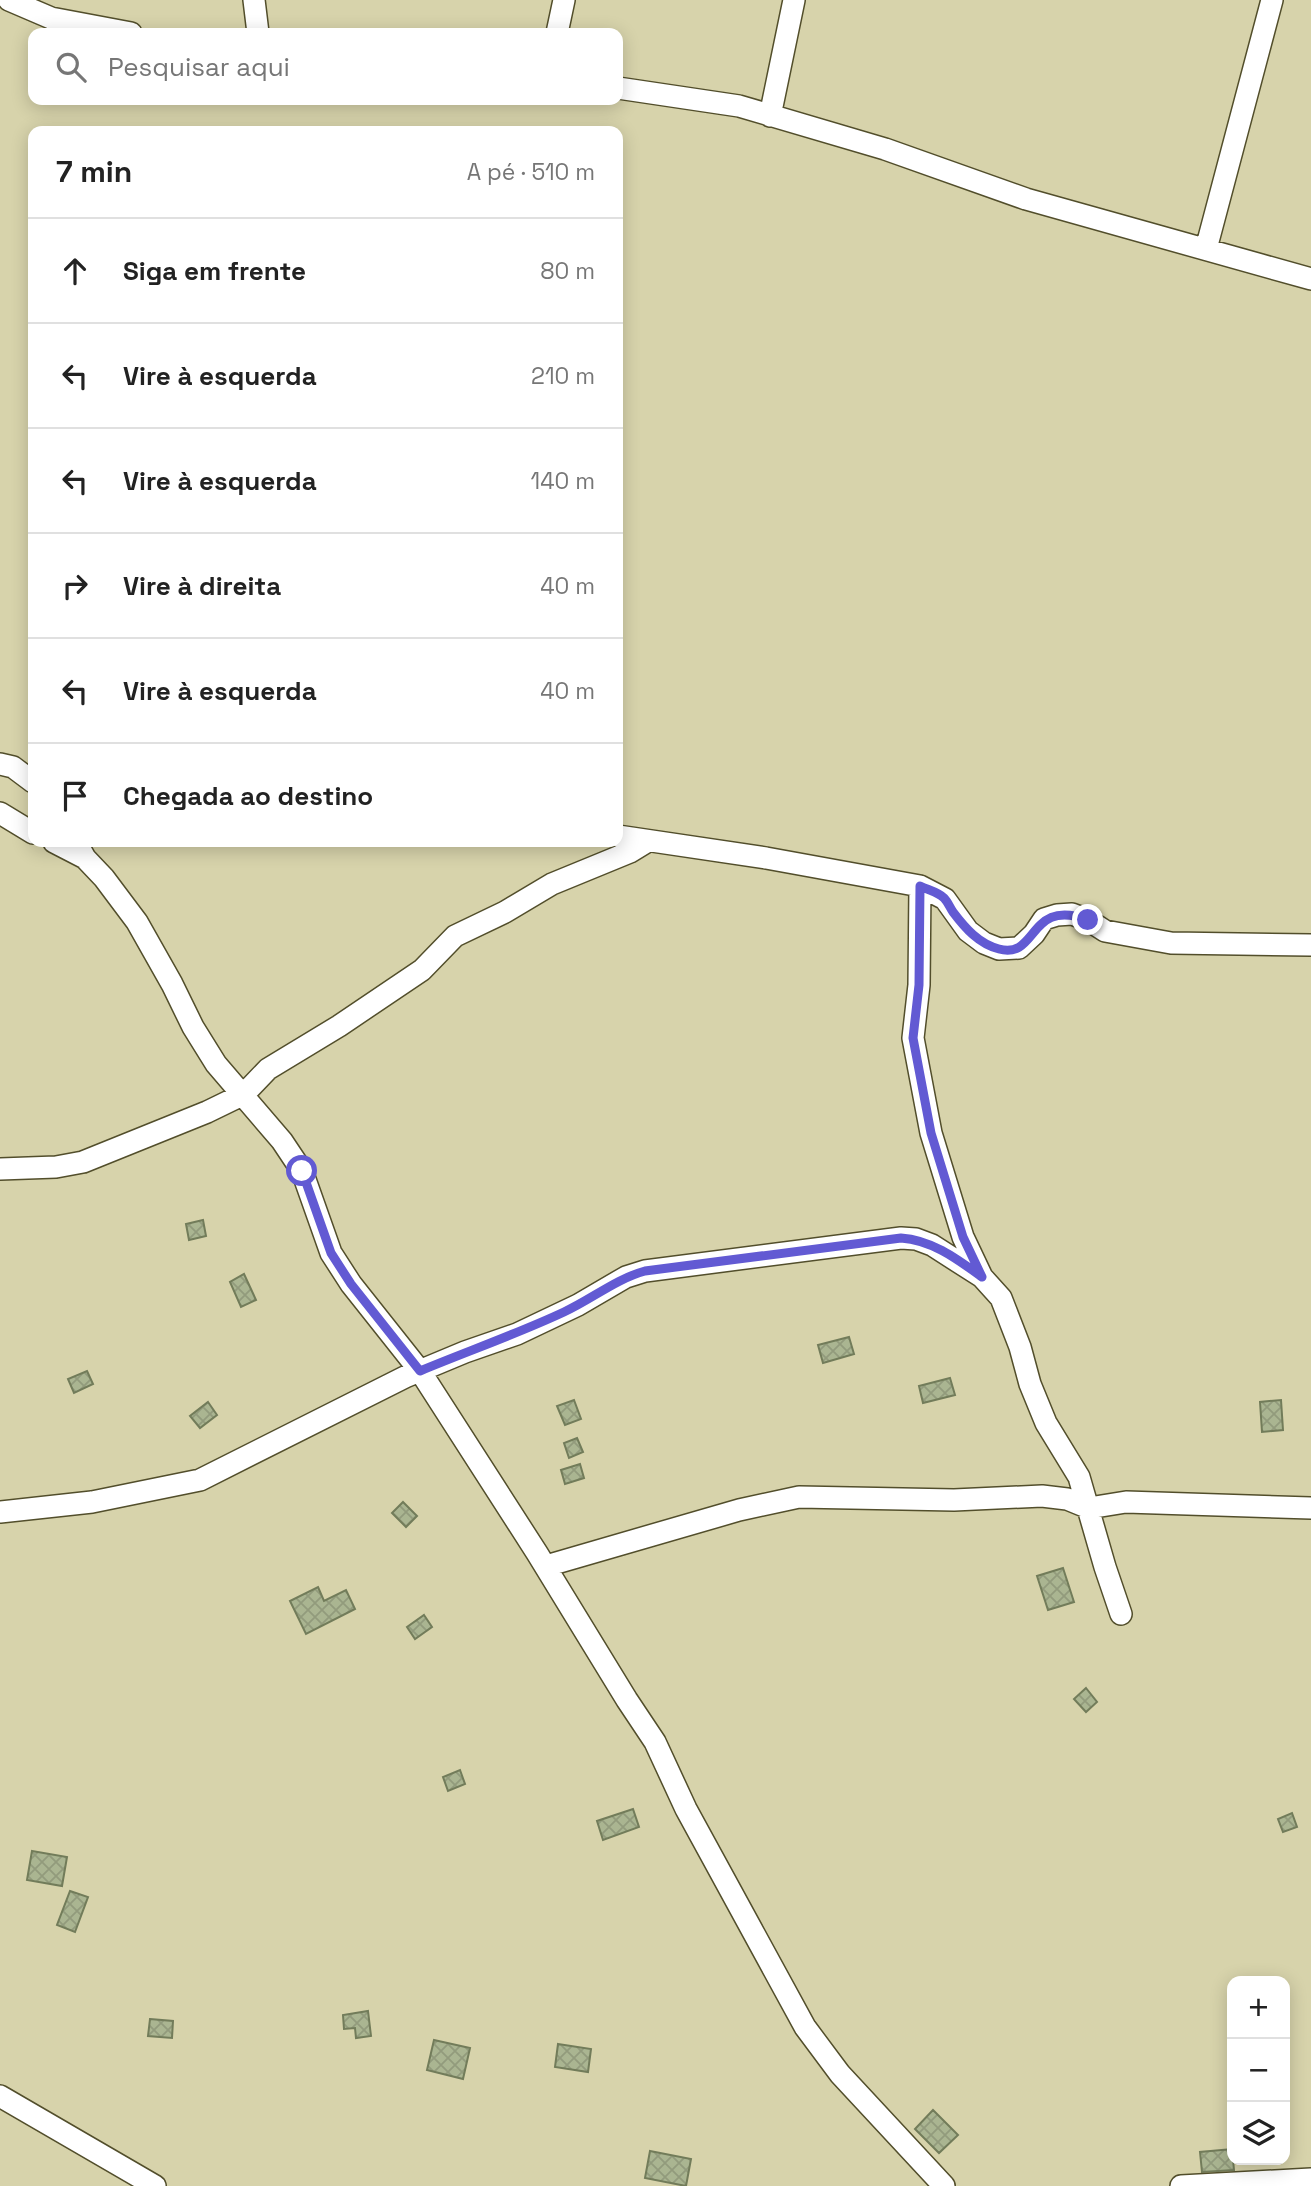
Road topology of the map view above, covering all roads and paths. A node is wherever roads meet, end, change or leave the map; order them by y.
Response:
1 (9, 0) edge
2 (254, 0) edge
3 (564, 0) edge
4 (794, 0) edge
5 (1272, 0) edge
6 (104, 28) edge
7 (257, 28) edge
8 (558, 28) edge
9 (623, 89) edge
10 (770, 116) junction
11 (1206, 249) junction
12 (1311, 279) edge
13 (0, 764) edge
14 (28, 778) edge
15 (0, 813) edge
16 (28, 830) edge
17 (623, 837) edge
18 (648, 841) junction
19 (81, 850) edge
20 (920, 886) junction
21 (1311, 945) edge
22 (244, 1094) junction
23 (0, 1169) edge
24 (982, 1277) junction
25 (420, 1371) junction
26 (1089, 1508) junction
27 (1311, 1508) edge
28 (0, 1512) edge
29 (546, 1566) junction
30 (1121, 1614) dead end
31 (0, 2096) edge
32 (1311, 2179) edge
33 (155, 2186) edge
34 (944, 2186) edge
35 (1181, 2186) edge

1 - 6 street
2 - 7 street
3 - 8 street
4 - 10 street
5 - 11 street
9 - 10 street
10 - 11 street
11 - 12 street
13 - 14 street
15 - 16 street
17 - 18 street
18 - 20 street
18 - 22 street
19 - 22 street
20 - 21 street
20 - 24 street
22 - 23 street
22 - 25 street
24 - 25 street
24 - 26 street
25 - 28 street
25 - 29 street
26 - 27 street
26 - 29 street
26 - 30 street
29 - 34 street
31 - 33 street
32 - 35 street

